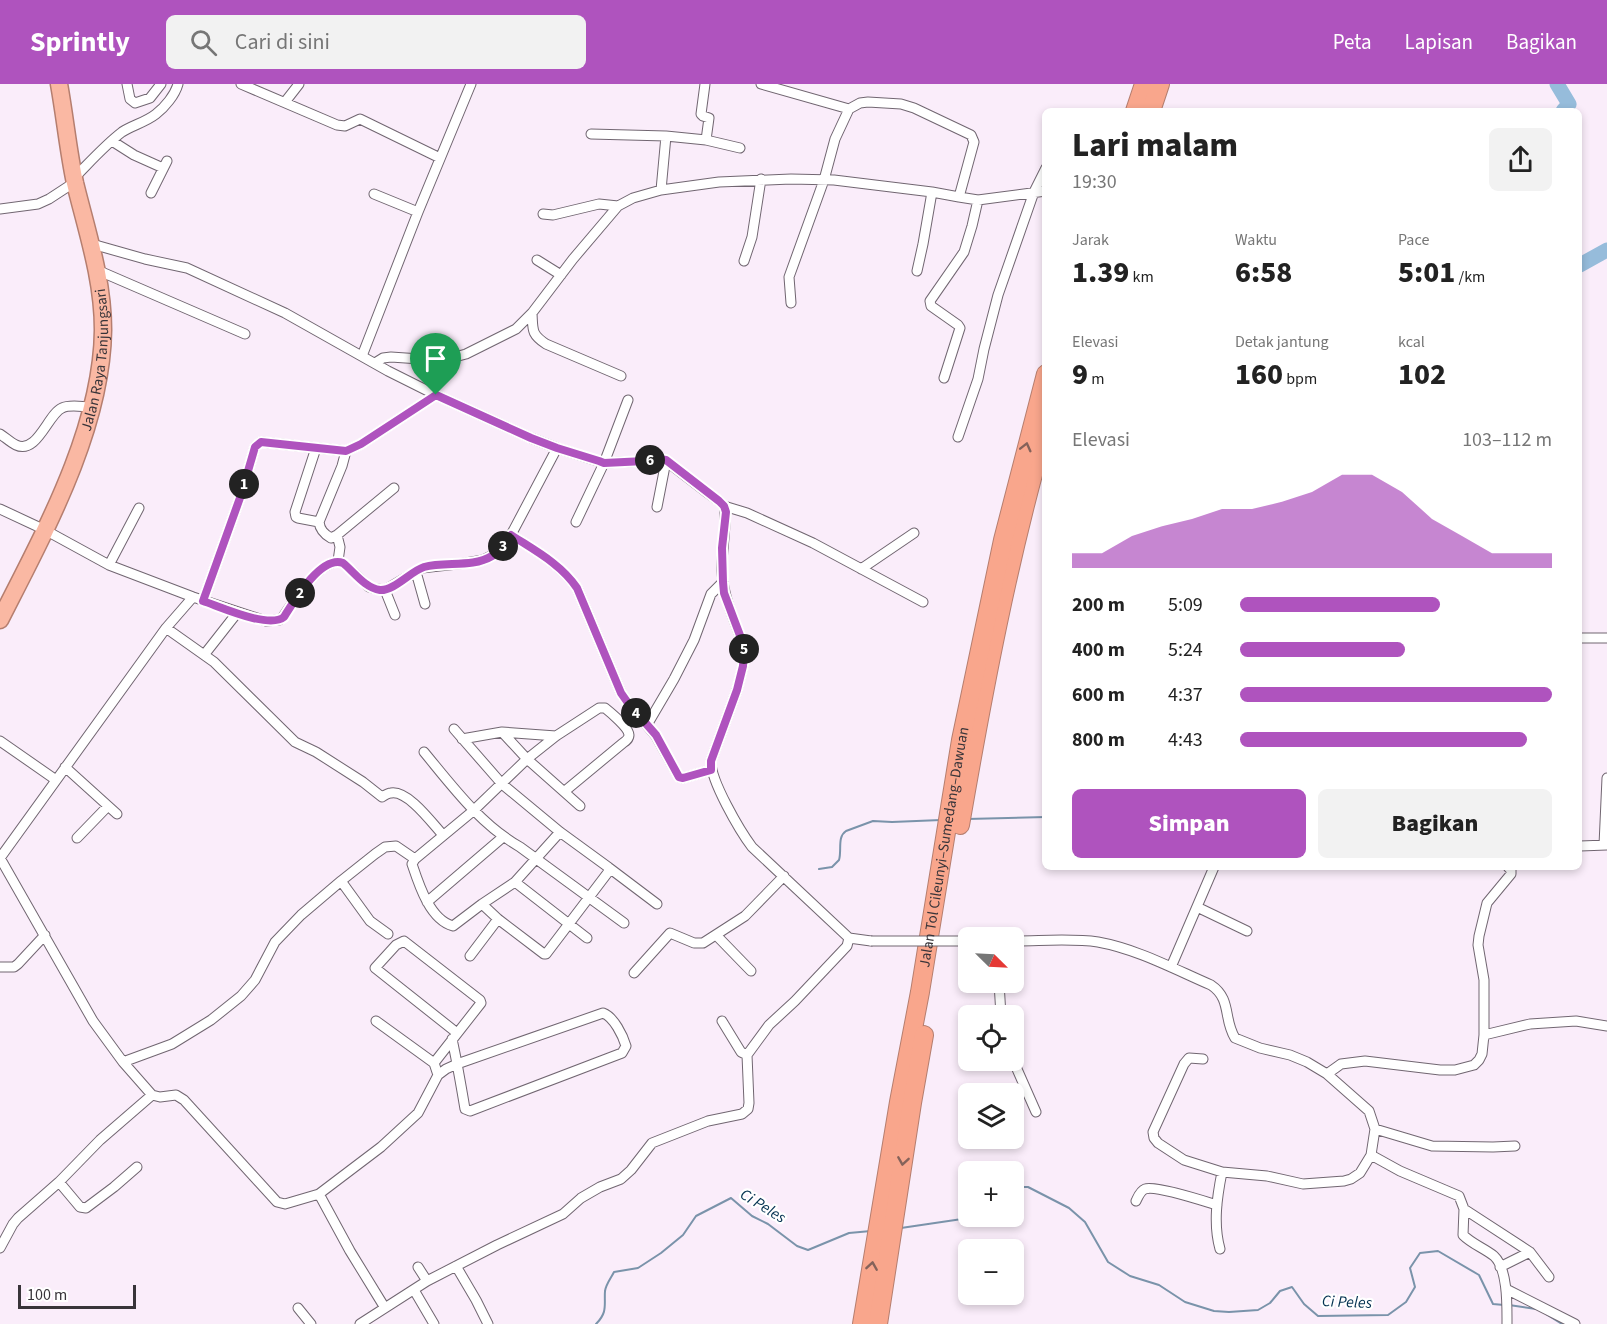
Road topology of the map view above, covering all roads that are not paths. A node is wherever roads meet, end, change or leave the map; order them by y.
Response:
1 (58, 84) edge
2 (127, 84) edge
3 (161, 84) edge
4 (241, 84) edge
5 (299, 84) edge
6 (471, 84) edge
7 (705, 84) edge
8 (761, 84) edge
9 (1144, 84) edge
10 (1160, 84) edge
11 (175, 85) edge
12 (285, 102) junction
13 (1136, 108) edge
14 (1152, 108) edge
15 (849, 109) junction
16 (591, 134) dead end
17 (666, 136) junction
18 (706, 140) junction
19 (112, 141) junction
20 (740, 148) dead end
21 (440, 158) junction
22 (1042, 176) edge
23 (75, 180) junction
24 (761, 180) junction
25 (824, 180) junction
26 (661, 190) junction
27 (1042, 191) edge
28 (932, 192) junction
29 (1034, 192) junction
30 (151, 193) dead end
31 (375, 194) dead end
32 (959, 197) junction
33 (978, 200) junction
34 (618, 206) junction
35 (0, 209) edge
36 (418, 212) junction
37 (543, 214) dead end
38 (92, 244) junction
39 (537, 260) dead end
40 (744, 261) dead end
41 (97, 270) junction
42 (917, 271) dead end
43 (561, 275) junction
44 (791, 303) dead end
45 (532, 313) junction
46 (245, 334) dead end
47 (362, 356) junction
48 (375, 363) junction
49 (621, 376) dead end
50 (944, 378) dead end
51 (1042, 389) edge
52 (436, 395) junction
53 (628, 400) dead end
54 (91, 407) junction
55 (0, 434) edge
56 (958, 437) dead end
57 (1042, 443) edge
58 (316, 448) junction
59 (557, 448) junction
60 (346, 451) junction
61 (666, 460) junction
62 (604, 463) junction
63 (394, 488) dead end
64 (724, 506) junction
65 (657, 507) dead end
66 (139, 508) dead end
67 (0, 509) edge
68 (319, 522) junction
69 (576, 522) dead end
70 (45, 530) junction
71 (914, 533) dead end
72 (337, 535) junction
73 (511, 535) junction
74 (338, 561) junction
75 (109, 565) junction
76 (861, 569) junction
77 (416, 572) junction
78 (723, 582) junction
79 (385, 590) junction
80 (193, 597) junction
81 (203, 601) junction
82 (923, 602) dead end
83 (425, 604) dead end
84 (237, 613) junction
85 (394, 615) dead end
86 (0, 620) edge
87 (166, 628) junction
88 (1582, 638) edge
89 (1607, 638) edge
90 (204, 655) junction
91 (647, 724) junction
92 (454, 729) dead end
93 (502, 732) junction
94 (556, 736) junction
95 (462, 738) junction
96 (0, 741) edge
97 (424, 752) dead end
98 (527, 759) junction
99 (65, 766) junction
100 (711, 770) junction
101 (1607, 778) edge
102 (56, 780) junction
103 (502, 784) junction
104 (565, 791) junction
105 (108, 806) junction
106 (580, 806) dead end
107 (473, 811) junction
108 (117, 814) dead end
109 (560, 832) junction
110 (443, 835) junction
111 (502, 837) junction
112 (77, 838) dead end
113 (1606, 845) edge
114 (1582, 846) edge
115 (0, 858) edge
116 (415, 859) junction
117 (536, 859) junction
118 (608, 867) junction
119 (1213, 870) edge
120 (1511, 870) edge
121 (784, 876) junction
122 (341, 881) junction
123 (515, 882) junction
124 (589, 896) junction
125 (427, 903) junction
126 (482, 904) junction
127 (657, 904) dead end
128 (1197, 907) junction
129 (498, 919) junction
130 (624, 923) dead end
131 (568, 924) junction
132 (1247, 931) dead end
133 (388, 934) dead end
134 (45, 935) junction
135 (716, 935) junction
136 (587, 938) dead end
137 (849, 938) junction
138 (958, 941) edge
139 (1024, 941) edge
140 (470, 956) dead end
141 (0, 967) edge
142 (1171, 968) junction
143 (751, 971) dead end
144 (634, 973) dead end
145 (376, 1021) dead end
146 (722, 1021) dead end
147 (1607, 1026) edge
148 (1484, 1035) junction
149 (455, 1036) junction
150 (747, 1055) junction
151 (1203, 1059) dead end
152 (123, 1062) junction
153 (434, 1063) junction
154 (457, 1064) junction
155 (1018, 1071) edge
156 (1326, 1074) junction
157 (438, 1075) junction
158 (152, 1095) junction
159 (906, 1103) junction
160 (1036, 1112) dead end
161 (1376, 1129) junction
162 (1515, 1146) dead end
163 (1371, 1155) junction
164 (137, 1167) dead end
165 (1222, 1172) junction
166 (59, 1182) junction
167 (319, 1194) junction
168 (1136, 1201) dead end
169 (1217, 1205) junction
170 (1464, 1209) junction
171 (0, 1248) edge
172 (1220, 1249) dead end
173 (1530, 1252) junction
174 (456, 1266) junction
175 (418, 1267) dead end
176 (1500, 1267) junction
177 (1549, 1277) dead end
178 (427, 1281) junction
179 (1506, 1289) junction
180 (414, 1290) junction
181 (298, 1308) dead end
182 (385, 1308) junction
183 (311, 1324) edge
184 (360, 1324) edge
185 (434, 1324) edge
186 (488, 1324) edge
187 (862, 1324) edge
188 (878, 1324) edge
189 (1507, 1324) edge
190 (1575, 1324) edge

1 - 23 highway, Jalan Raya Tanjungsari
2 - 3 street
4 - 12 street
5 - 12 street
6 - 21 street
7 - 18 street
8 - 15 street
9 - 13 highway
10 - 14 highway
11 - 19 street
12 - 21 street
15 - 25 street
15 - 32 street
16 - 17 street
17 - 18 street
17 - 26 street
18 - 20 street
19 - 23 street
19 - 30 street
21 - 36 street
22 - 29 street
23 - 35 street
23 - 38 highway, Jalan Raya Tanjungsari
24 - 25 street
24 - 26 street
24 - 40 street
25 - 28 street
25 - 44 street
26 - 34 street
27 - 29 street
28 - 32 street
28 - 42 street
29 - 33 street
29 - 56 street
31 - 36 street
32 - 33 street
33 - 50 street
34 - 37 street
34 - 43 street
36 - 47 street
38 - 41 highway, Jalan Raya Tanjungsari
38 - 47 street
39 - 43 street
41 - 46 street
41 - 54 highway, Jalan Raya Tanjungsari
43 - 45 street
45 - 48 street
45 - 49 street
47 - 48 street
48 - 52 street
159 -> 51 highway, Jalan Tol Cileunyi–Sumedang–Dawuan
52 - 59 street
52 - 60 street
53 - 62 street
54 - 55 street
54 - 70 highway, Jalan Raya Tanjungsari
57 - 159 highway, Jalan Tol Cileunyi–Sumedang–Dawuan
58 - 60 street
58 - 68 street
58 - 81 street
59 - 62 street
59 - 73 street
60 - 68 street
61 - 62 street
61 - 64 street
61 - 65 street
62 - 69 street
63 - 72 street
64 - 76 street
64 - 78 street
66 - 75 street
67 - 70 street
68 - 72 street
70 - 75 street
70 - 86 highway, Jalan Raya Tanjungsari
71 - 76 street
72 - 74 street
73 - 77 street
73 - 91 street
74 - 79 street
74 - 84 street
75 - 80 street
76 - 82 street
77 - 79 street
77 - 83 street
78 - 91 street
78 - 100 street
79 - 85 street
80 - 81 street
80 - 87 street
81 - 84 street
84 - 90 street
87 - 90 street
87 - 99 street
88 - 89 street
90 - 110 street
91 - 100 street
92 - 95 street
93 - 94 street
93 - 95 street
93 - 98 street
94 - 98 street
94 - 104 street
95 - 103 street
96 - 102 street
97 - 107 street
98 - 103 street
98 - 104 street
99 - 102 street
99 - 105 street
100 - 121 street
101 - 113 street
102 - 115 street
103 - 107 street
103 - 109 street
104 - 106 street
105 - 108 street
105 - 112 street
107 - 110 street
107 - 111 street
109 - 117 street
109 - 118 street
110 - 116 street
111 - 117 street
111 - 125 street
113 - 114 street
115 - 134 street
116 - 122 street
116 - 125 street
117 - 123 street
117 - 124 street
118 - 124 street
118 - 127 street
119 - 128 street
120 - 148 street
121 - 135 street
121 - 137 street
122 - 133 street
122 - 152 street
123 - 126 street
123 - 131 street
124 - 130 street
124 - 131 street
125 - 126 street
126 - 129 street
128 - 132 street
128 - 142 street
129 - 131 street
129 - 140 street
131 - 136 street
134 - 141 street
134 - 152 street
135 - 143 street
135 - 144 street
137 - 138 street, bridge
137 - 150 street
139 - 142 street
142 - 156 street
145 - 153 street
146 - 150 street
147 - 148 street
148 - 156 street
149 - 149 street
149 - 153 street
149 - 154 street
150 - 174 street
151 - 165 street
152 - 158 street
153 - 157 street
154 - 154 street
154 - 157 street
155 - 160 street
156 - 161 street
157 - 167 street
158 - 166 street
158 - 167 street
187 -> 159 highway, Jalan Tol Cileunyi–Sumedang–Dawuan
159 -> 188 highway, Jalan Tol Cileunyi–Sumedang–Dawuan
161 - 162 street
161 - 163 street
163 - 165 street
163 - 170 street
164 - 166 street
165 - 169 street
166 - 171 street
167 - 182 street
168 - 169 street
169 - 172 street
170 - 173 street
170 - 176 street
173 - 176 street
173 - 177 street
174 - 178 street
174 - 186 street
175 - 178 street
176 - 179 street
178 - 180 street
179 - 189 street
179 - 190 street
180 - 182 street
180 - 185 street
181 - 183 street
182 - 184 street

